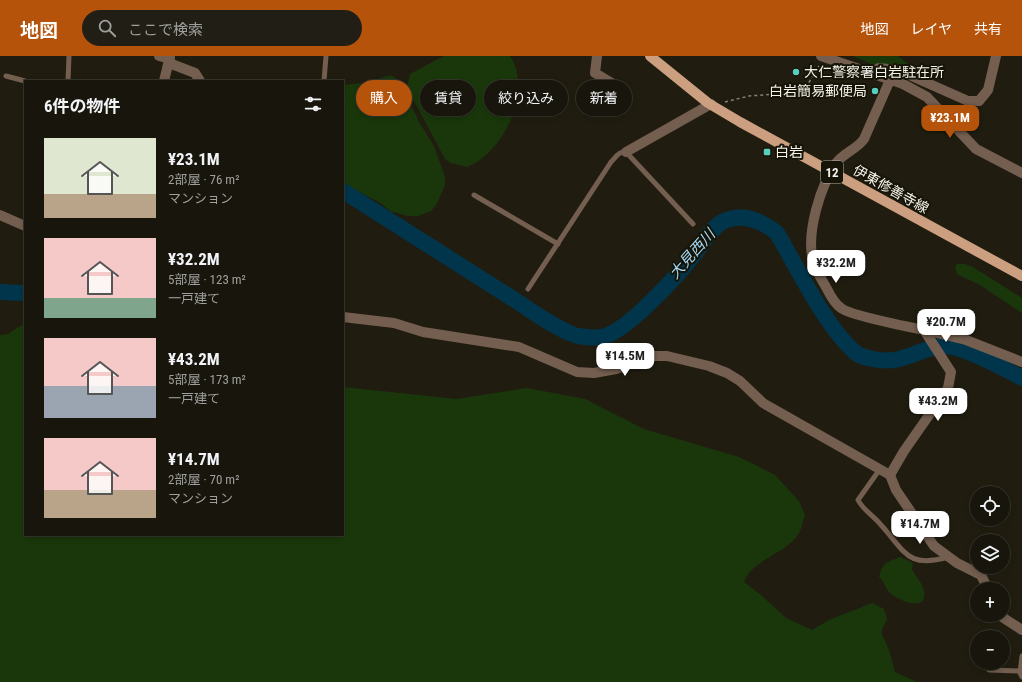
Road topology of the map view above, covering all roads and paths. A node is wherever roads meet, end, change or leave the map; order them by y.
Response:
1 (69, 56) edge
2 (159, 56) edge
3 (326, 56) edge
4 (597, 56) edge
5 (650, 56) edge
6 (822, 56) edge
7 (996, 56) edge
8 (169, 60) edge
9 (868, 73) junction
10 (6, 76) dead end
11 (68, 80) edge
12 (164, 80) edge
13 (199, 80) edge
14 (324, 80) edge
15 (607, 80) edge
16 (890, 80) junction
17 (24, 81) edge
18 (713, 106) junction
19 (626, 152) junction
20 (832, 172) junction
21 (1022, 173) edge
22 (474, 195) dead end
23 (0, 215) edge
24 (693, 224) dead end
25 (24, 226) edge
26 (558, 244) junction
27 (1022, 276) edge
28 (528, 289) dead end
29 (344, 317) edge
30 (925, 332) junction
31 (1022, 362) edge
32 (880, 469) junction
33 (890, 475) junction
34 (948, 557) junction
35 (984, 582) edge
36 (1010, 622) edge
37 (1022, 630) edge
38 (1022, 656) edge
39 (989, 670) dead end
40 (1020, 671) junction
41 (1022, 678) edge

1 - 11 lane
2 - 8 street
3 - 14 lane
4 - 15 street
5 - 18 main road, 伊東修善寺線 / 12
6 - 9 street
6 - 18 path
7 - 9 street
8 - 12 street
8 - 13 street
9 - 16 street
10 - 17 lane
16 - 20 street
16 - 21 street
18 - 19 street
18 - 20 main road, 伊東修善寺線 / 12
19 - 24 lane
19 - 26 lane
20 - 27 main road, 伊東修善寺線 / 12
20 - 30 street
22 - 26 lane
23 - 25 street
26 - 28 lane
29 - 32 street
30 - 31 street
30 - 33 street
32 - 33 street
32 - 34 lane
33 - 34 street
34 - 35 street
36 - 37 street
38 - 40 lane
39 - 40 lane
40 - 41 lane

